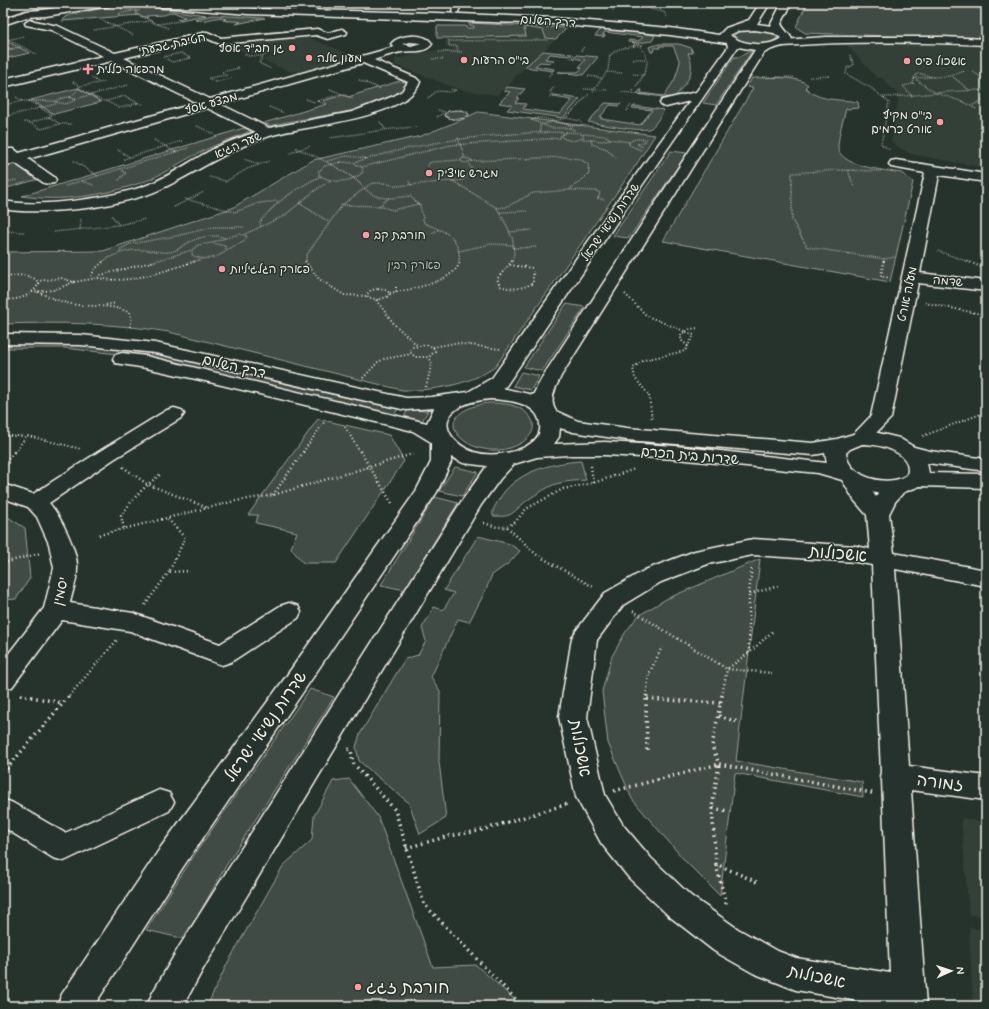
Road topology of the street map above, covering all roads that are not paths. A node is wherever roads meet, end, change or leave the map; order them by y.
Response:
1 (108, 3) edge
2 (150, 3) edge
3 (198, 3) edge
4 (294, 3) edge
5 (765, 3) edge
6 (787, 3) edge
7 (95, 4) edge
8 (309, 6) edge
9 (457, 8) edge
10 (275, 9) junction
11 (46, 18) junction
12 (20, 20) junction
13 (574, 21) junction
14 (3, 24) edge
15 (342, 32) dead end
16 (732, 35) junction
17 (778, 39) junction
18 (986, 42) edge
19 (403, 48) dead end
20 (114, 57) junction
21 (364, 60) junction
22 (3, 83) edge
23 (701, 94) junction
24 (207, 104) junction
25 (685, 115) junction
26 (268, 132) junction
27 (3, 148) edge
28 (18, 158) junction
29 (3, 162) edge
30 (891, 162) road end
31 (933, 170) junction
32 (986, 178) edge
33 (49, 180) dead end
34 (3, 205) edge
35 (903, 278) junction
36 (986, 286) edge
37 (3, 339) edge
38 (3, 352) edge
39 (470, 396) junction
40 (546, 413) junction
41 (174, 414) dead end
42 (881, 418) junction
43 (440, 439) junction
44 (851, 442) junction
45 (908, 445) junction
46 (534, 451) junction
47 (506, 460) junction
48 (986, 465) edge
49 (849, 476) junction
50 (986, 481) edge
51 (906, 483) junction
52 (3, 492) edge
53 (36, 502) junction
54 (878, 514) junction
55 (883, 558) junction
56 (986, 578) edge
57 (56, 610) junction
58 (289, 612) dead end
59 (10, 687) edge
60 (894, 776) junction
61 (986, 788) edge
62 (160, 802) dead end
63 (3, 812) edge
64 (909, 1000) edge
65 (74, 1006) edge
66 (164, 1006) edge

1 - 7 street
2 - 13 street, דרך השלום
3 - 10 street, דרך השלום
4 - 10 street
5 - 16 street
6 - 17 street
7 - 11 street
8 - 9 street, דרך השלום
8 - 10 street, דרך השלום
9 - 13 street, דרך השלום
11 - 12 street
11 - 12 street
11 - 20 street
12 - 14 street
13 - 16 street
15 - 20 street, חטיבת גבעתי
16 - 17 street
16 - 17 street
16 - 23 street, שדרות נשיאי ישראל
17 - 18 street
17 - 40 street
19 - 21 street, מבצע אסף
20 - 22 street, חטיבת גבעתי
20 - 24 street
21 - 24 street, מבצע אסף
21 - 26 street, שער הגיא
23 - 25 street, שדרות נשיאי ישראל
23 - 25 street
24 - 26 street
24 - 28 street, מבצע אסף
25 - 39 street, שדרות נשיאי ישראל
26 - 34 street, שער הגיא
27 - 28 street
28 - 29 street, מבצע אסף
28 - 33 street
30 - 31 street
31 - 32 street
31 - 35 street, מעלה אורט
35 - 36 street, שדמה
35 - 42 street, מעלה אורט
37 - 39 street, דרך השלום
38 - 43 street, דרך השלום
39 - 40 street
39 - 43 street
40 - 44 street, שדרות בית הכרם
40 - 46 street
41 - 53 street
42 - 44 street
42 - 45 street
43 - 47 street
43 - 65 street, שדרות נשיאי ישראל
44 - 45 street, שדרות בית הכרם
44 - 49 street
45 - 48 street
45 - 51 street
46 - 47 street
46 - 49 street, שדרות בית הכרם
47 - 66 street
49 - 51 street, שדרות בית הכרם
49 - 54 street
50 - 51 street
51 - 54 street
52 - 53 street
53 - 57 street, יסמין
54 - 55 street, אשכולות
55 - 56 street, אשכולות
55 - 60 street, אשכולות
55 - 64 street, אשכולות
57 - 58 street
57 - 59 street, יסמין
60 - 61 street, זמורה
60 - 64 street, אשכולות
62 - 63 street

